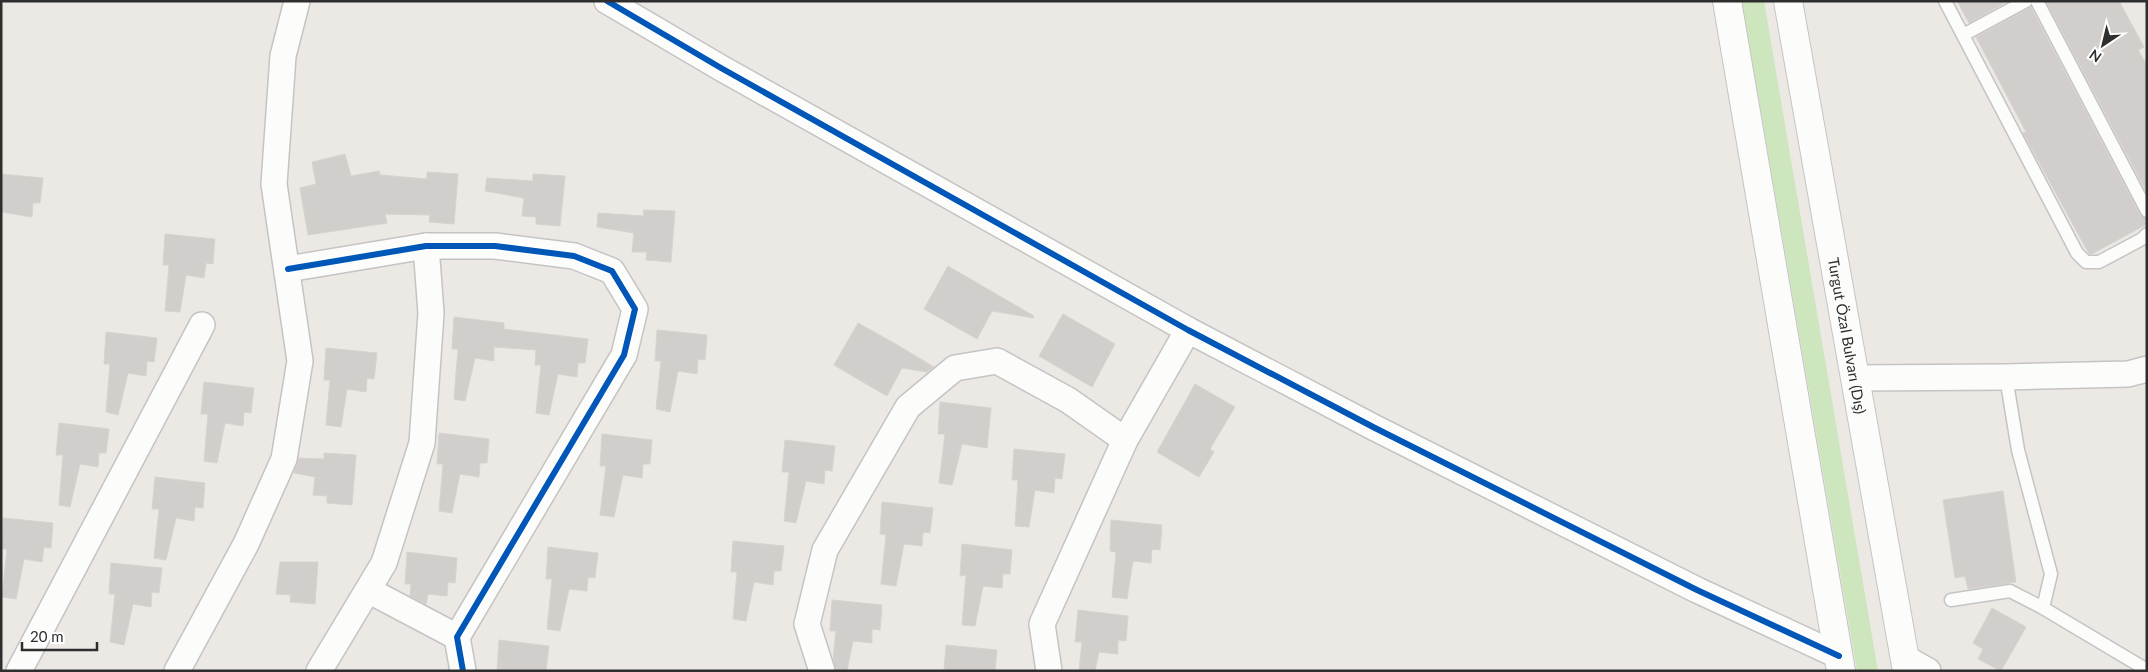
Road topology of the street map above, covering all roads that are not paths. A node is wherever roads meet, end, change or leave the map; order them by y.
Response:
1 (298, 1) edge
2 (607, 1) edge
3 (1727, 1) edge
4 (1788, 1) edge
5 (1945, 1) edge
6 (2026, 1) edge
7 (2037, 1) edge
8 (1963, 35) junction
9 (2147, 211) edge
10 (2147, 234) edge
11 (426, 246) junction
12 (288, 270) junction
13 (202, 325) dead end
14 (1188, 330) junction
15 (2147, 369) edge
16 (2006, 377) junction
17 (1856, 378) junction
18 (1125, 440) junction
19 (368, 590) junction
20 (1951, 600) dead end
21 (2043, 608) junction
22 (457, 637) junction
23 (1840, 664) edge
24 (1906, 664) edge
25 (2147, 670) edge
26 (19, 671) edge
27 (177, 671) edge
28 (319, 671) edge
29 (463, 671) edge
30 (822, 671) edge
31 (1049, 671) edge
32 (1928, 671) edge

1 - 12 street
2 - 14 street
3 - 23 main road
4 - 17 main road, Turgut Özal Bulvarı (Dış)
5 - 8 lane
6 - 8 lane
7 - 9 lane
8 - 10 lane
11 - 12 street
11 - 19 street
11 - 22 street
12 - 27 street
13 - 26 street
14 - 18 street
14 - 23 street
15 - 16 street
16 - 17 street
16 - 21 lane
17 - 24 main road, Turgut Özal Bulvarı (Dış)
18 - 30 street
18 - 31 street
19 - 22 street
19 - 28 street
20 - 21 lane
21 - 25 lane
22 - 29 street
24 - 32 street

